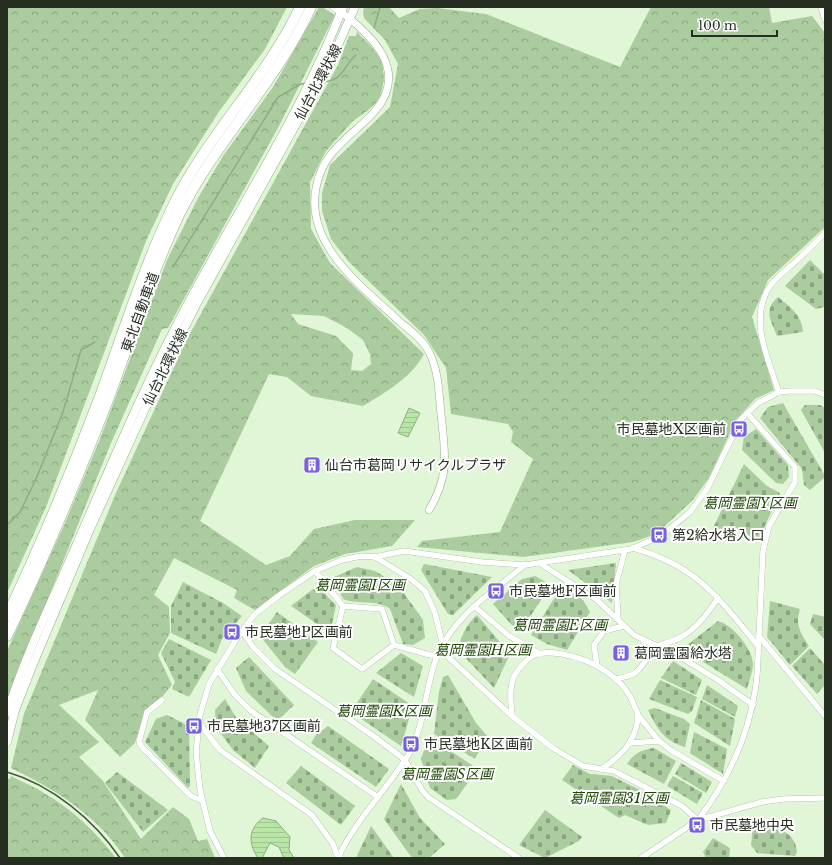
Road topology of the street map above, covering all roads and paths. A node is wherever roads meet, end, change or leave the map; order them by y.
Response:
1 (300, 7) edge
2 (311, 7) edge
3 (332, 7) edge
4 (355, 7) edge
5 (821, 7) edge
6 (342, 10) edge
7 (350, 18) junction
8 (825, 20) edge
9 (825, 233) edge
10 (779, 392) junction
11 (825, 395) edge
12 (747, 413) junction
13 (429, 510) dead end
14 (632, 548) junction
15 (625, 550) junction
16 (375, 557) junction
17 (541, 564) junction
18 (525, 565) junction
19 (315, 572) junction
20 (718, 598) junction
21 (343, 606) junction
22 (474, 606) junction
23 (7, 616) edge
24 (618, 619) junction
25 (624, 626) junction
26 (242, 631) junction
27 (7, 636) edge
28 (759, 636) junction
29 (644, 640) junction
30 (443, 643) junction
31 (394, 645) junction
32 (657, 646) junction
33 (758, 646) junction
34 (540, 654) junction
35 (438, 655) junction
36 (597, 666) junction
37 (217, 669) junction
38 (615, 679) junction
39 (162, 700) dead end
40 (753, 705) junction
41 (7, 713) edge
42 (638, 715) junction
43 (512, 716) junction
44 (825, 716) edge
45 (199, 723) junction
46 (659, 741) junction
47 (7, 742) edge
48 (630, 743) junction
49 (405, 760) junction
50 (600, 770) junction
51 (724, 781) junction
52 (378, 798) junction
53 (825, 798) edge
54 (202, 800) junction
55 (698, 820) junction
56 (224, 858) edge
57 (338, 858) edge
58 (517, 858) edge
59 (641, 858) edge

1 - 23 highway, 東北自動車道
2 - 27 highway, 東北自動車道
3 - 6 street
4 - 7 main road, 仙台北環状線
5 - 8 street
6 - 7 street
6 - 41 main road, 仙台北環状線
7 - 13 street
7 - 47 main road, 仙台北環状線
9 - 10 street
10 - 11 street
10 - 12 street
12 - 14 street
12 - 28 street
14 - 15 street
14 - 20 street
15 - 17 street
15 - 24 street
16 - 18 street
16 - 19 street
16 - 30 street
17 - 18 street
17 - 24 street
18 - 22 street
19 - 21 street
19 - 26 street
20 - 32 street
20 - 33 street
21 - 31 street
21 - 31 street
22 - 30 street
22 - 34 street
24 - 25 street
25 - 29 street
25 - 36 street
26 - 37 street
26 - 49 street
28 - 33 street
28 - 44 street
29 - 32 street
29 - 38 street
30 - 35 street
30 - 43 street
31 - 35 street
32 - 40 street
33 - 40 street
34 - 36 street
34 - 43 street
35 - 49 street
36 - 38 street
37 - 45 street
37 - 52 street
38 - 42 street
39 - 54 street
40 - 51 street
42 - 46 street
42 - 48 street
43 - 50 street
45 - 54 street
45 - 57 street
46 - 48 street
46 - 51 street
48 - 50 street
49 - 52 street
49 - 58 street
50 - 55 street
51 - 55 street
52 - 57 street
53 - 55 street
54 - 56 street
55 - 59 street

